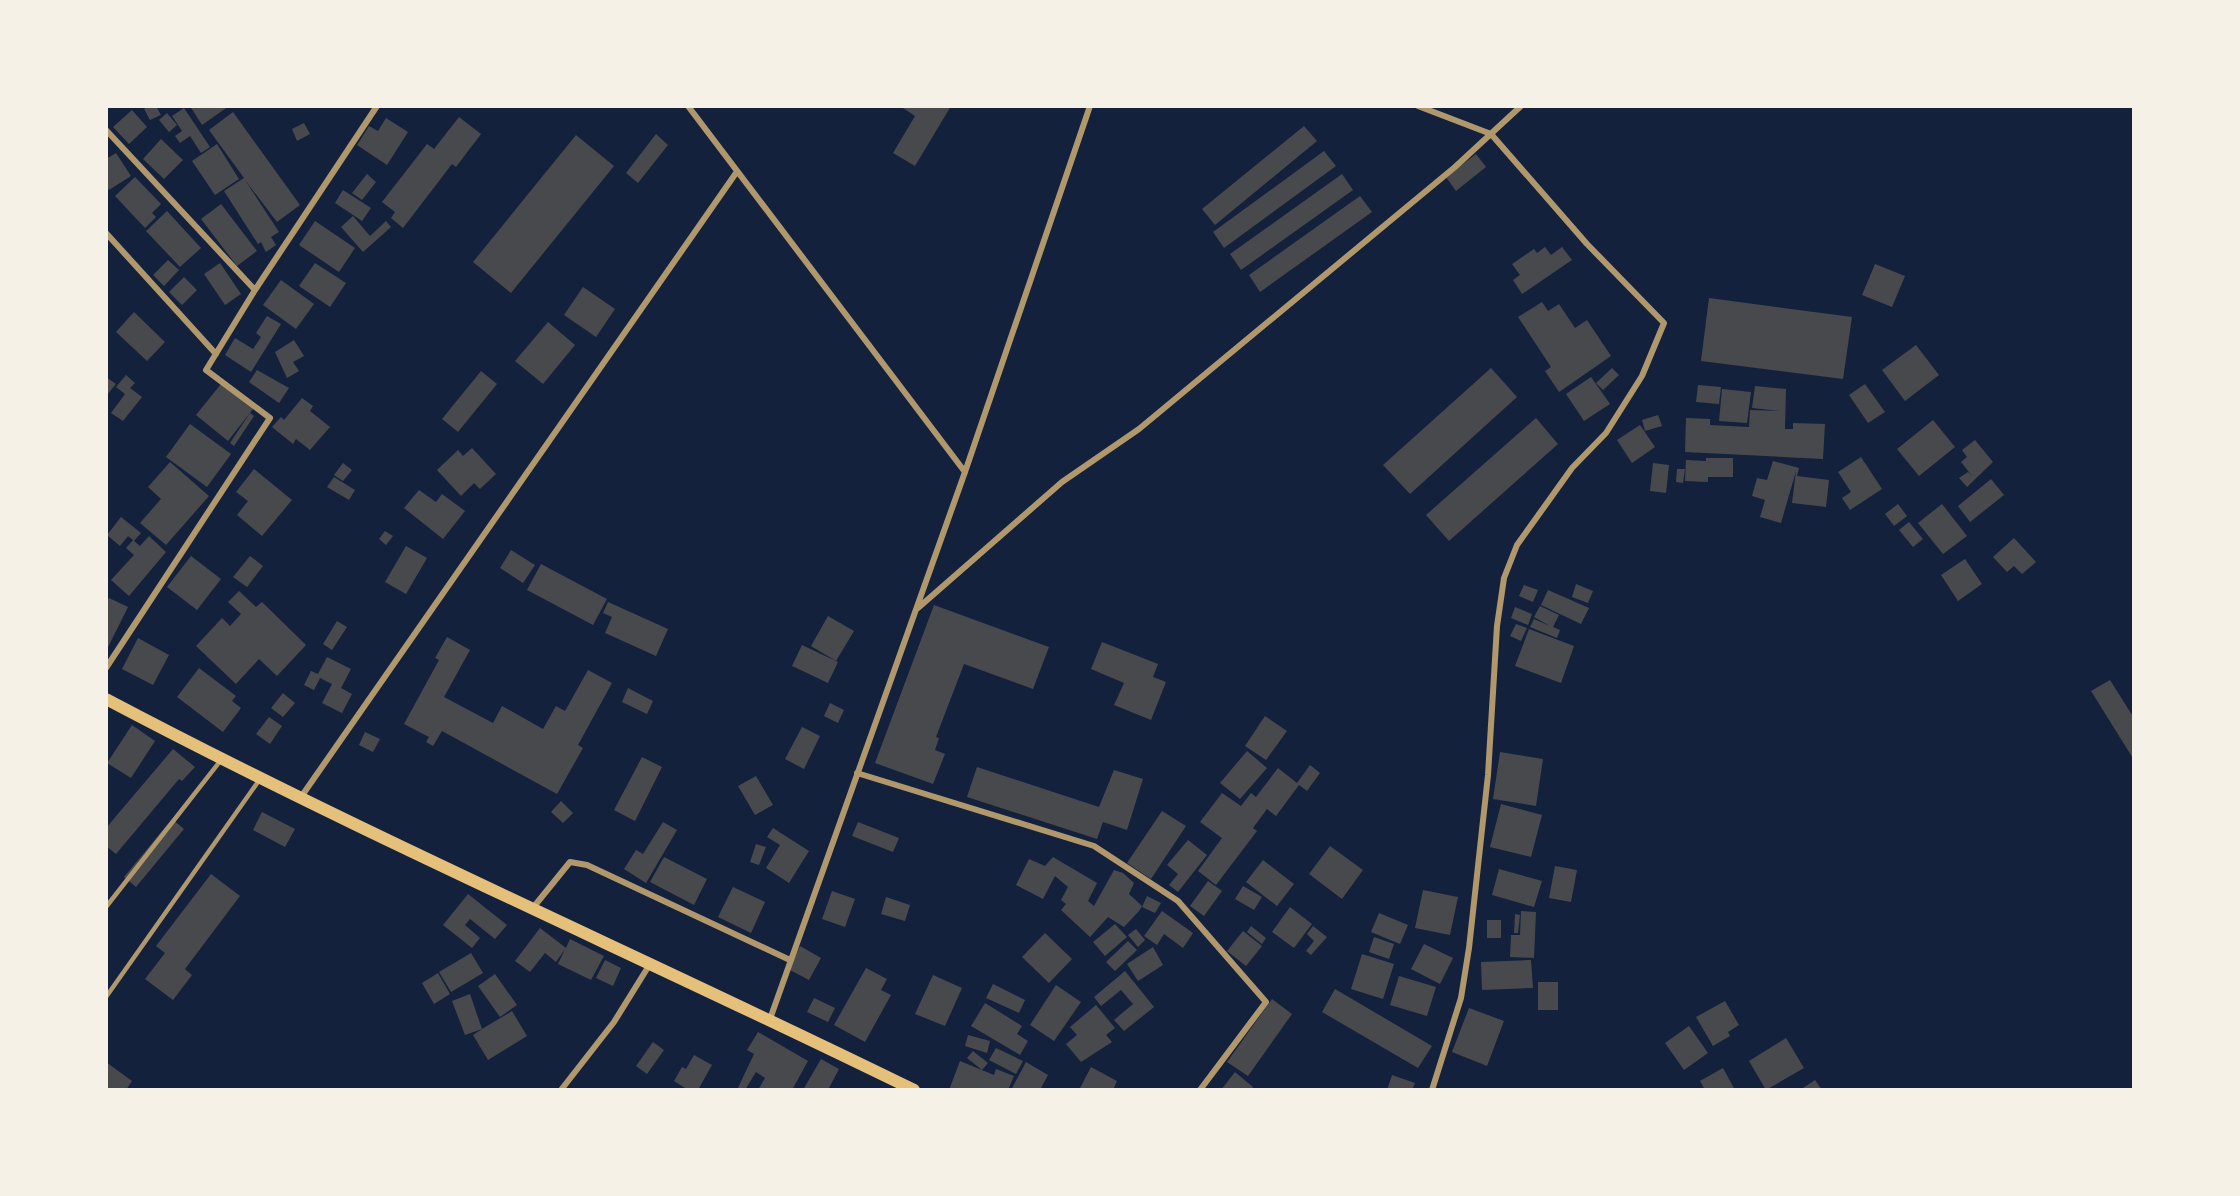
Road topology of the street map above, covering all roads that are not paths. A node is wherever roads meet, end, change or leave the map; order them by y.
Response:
1 (377, 106) edge
2 (688, 106) edge
3 (1090, 106) edge
4 (1418, 106) edge
5 (1521, 106) edge
6 (106, 130) edge
7 (1491, 134) junction
8 (736, 173) junction
9 (106, 233) edge
10 (255, 290) junction
11 (216, 354) junction
12 (965, 472) junction
13 (916, 609) junction
14 (106, 668) edge
15 (106, 699) edge
16 (221, 760) junction
17 (857, 773) junction
18 (260, 779) junction
19 (300, 799) junction
20 (106, 907) edge
21 (532, 909) junction
22 (790, 960) junction
23 (650, 964) junction
24 (106, 997) edge
25 (770, 1019) junction
26 (561, 1089) edge
27 (914, 1089) edge
28 (1200, 1089) edge
29 (1432, 1089) edge

1 - 10 street
2 - 8 street
3 - 12 street
4 - 7 street
5 - 7 street
6 - 10 street
7 - 13 street
7 - 29 street
8 - 12 street
8 - 19 street
9 - 11 street
10 - 11 street
11 - 14 street
12 - 13 street
13 - 17 street
15 - 16 main road
16 - 18 main road
16 - 20 lane
17 - 22 street
17 - 28 street
18 - 19 main road
18 - 24 lane
19 - 21 main road
21 - 22 street
21 - 23 main road
22 - 25 street
23 - 25 main road
23 - 26 street
25 - 27 main road

